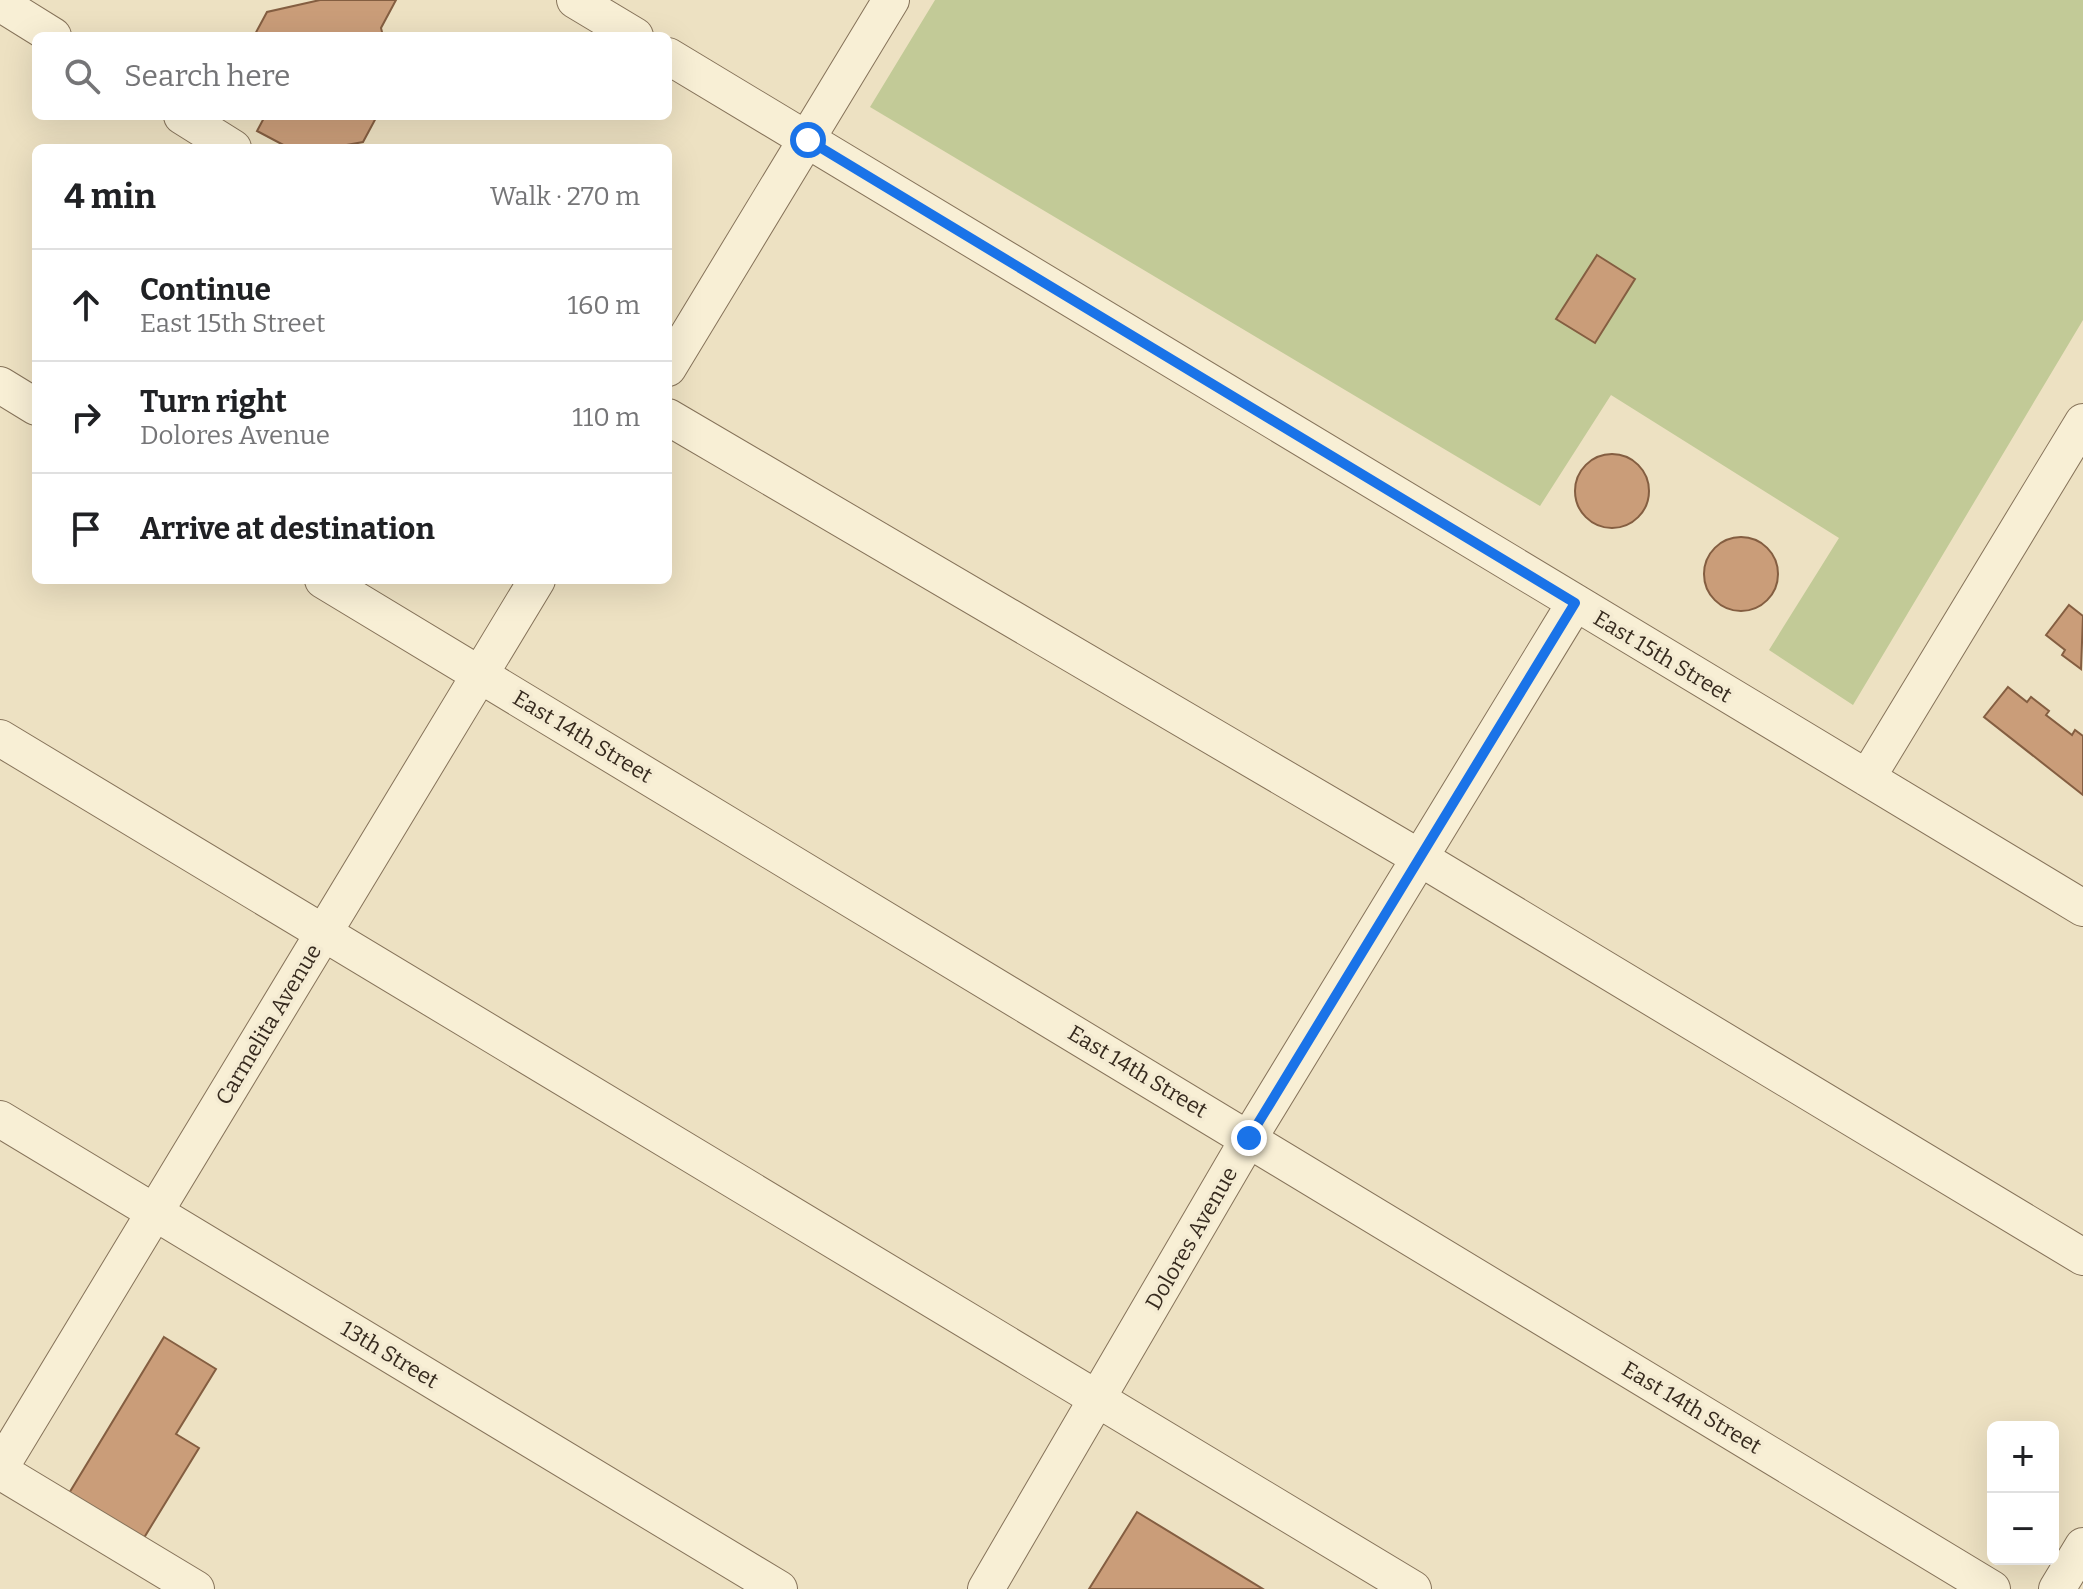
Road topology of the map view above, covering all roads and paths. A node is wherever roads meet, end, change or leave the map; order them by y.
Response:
1 (575, 0) edge
2 (891, 0) edge
3 (0, 3) edge
4 (47, 32) edge
5 (628, 32) edge
6 (672, 58) edge
7 (188, 120) edge
8 (808, 140) junction
9 (227, 144) edge
10 (672, 361) edge
11 (0, 385) edge
12 (32, 405) edge
13 (672, 419) edge
14 (2083, 422) edge
15 (330, 584) edge
16 (535, 584) edge
17 (1575, 603) junction
18 (479, 674) junction
19 (0, 738) edge
20 (1867, 778) junction
21 (1420, 858) junction
22 (2083, 908) edge
23 (322, 933) junction
24 (0, 1119) edge
25 (1249, 1138) junction
26 (155, 1212) junction
27 (2083, 1257) edge
28 (1097, 1399) junction
29 (0, 1469) edge
30 (2083, 1546) edge
31 (1359, 1575) edge
32 (196, 1589) edge
33 (779, 1589) edge
34 (986, 1589) edge
35 (1413, 1589) edge
36 (1992, 1589) edge
37 (2057, 1589) edge

1 - 5 street
2 - 8 street
3 - 4 street
6 - 8 street, East 15th Street
7 - 9 street
8 - 10 street
8 - 17 street, East 15th Street
11 - 12 street
13 - 21 street
14 - 20 street
15 - 18 street, East 14th Street
16 - 18 street, Carmelita Avenue
17 - 20 street, East 15th Street
17 - 21 street, Dolores Avenue
18 - 23 street, Carmelita Avenue
18 - 25 street, East 14th Street
19 - 23 street
20 - 22 street, East 15th Street
21 - 25 street, Dolores Avenue
21 - 27 street
23 - 26 street, Carmelita Avenue
23 - 28 street
24 - 26 street, 13th Street
25 - 28 street, Dolores Avenue
25 - 36 street, East 14th Street
26 - 29 street, Carmelita Avenue
26 - 33 street, 13th Street
28 - 31 street
28 - 34 street, Dolores Avenue
29 - 32 street
30 - 37 street
31 - 35 street

